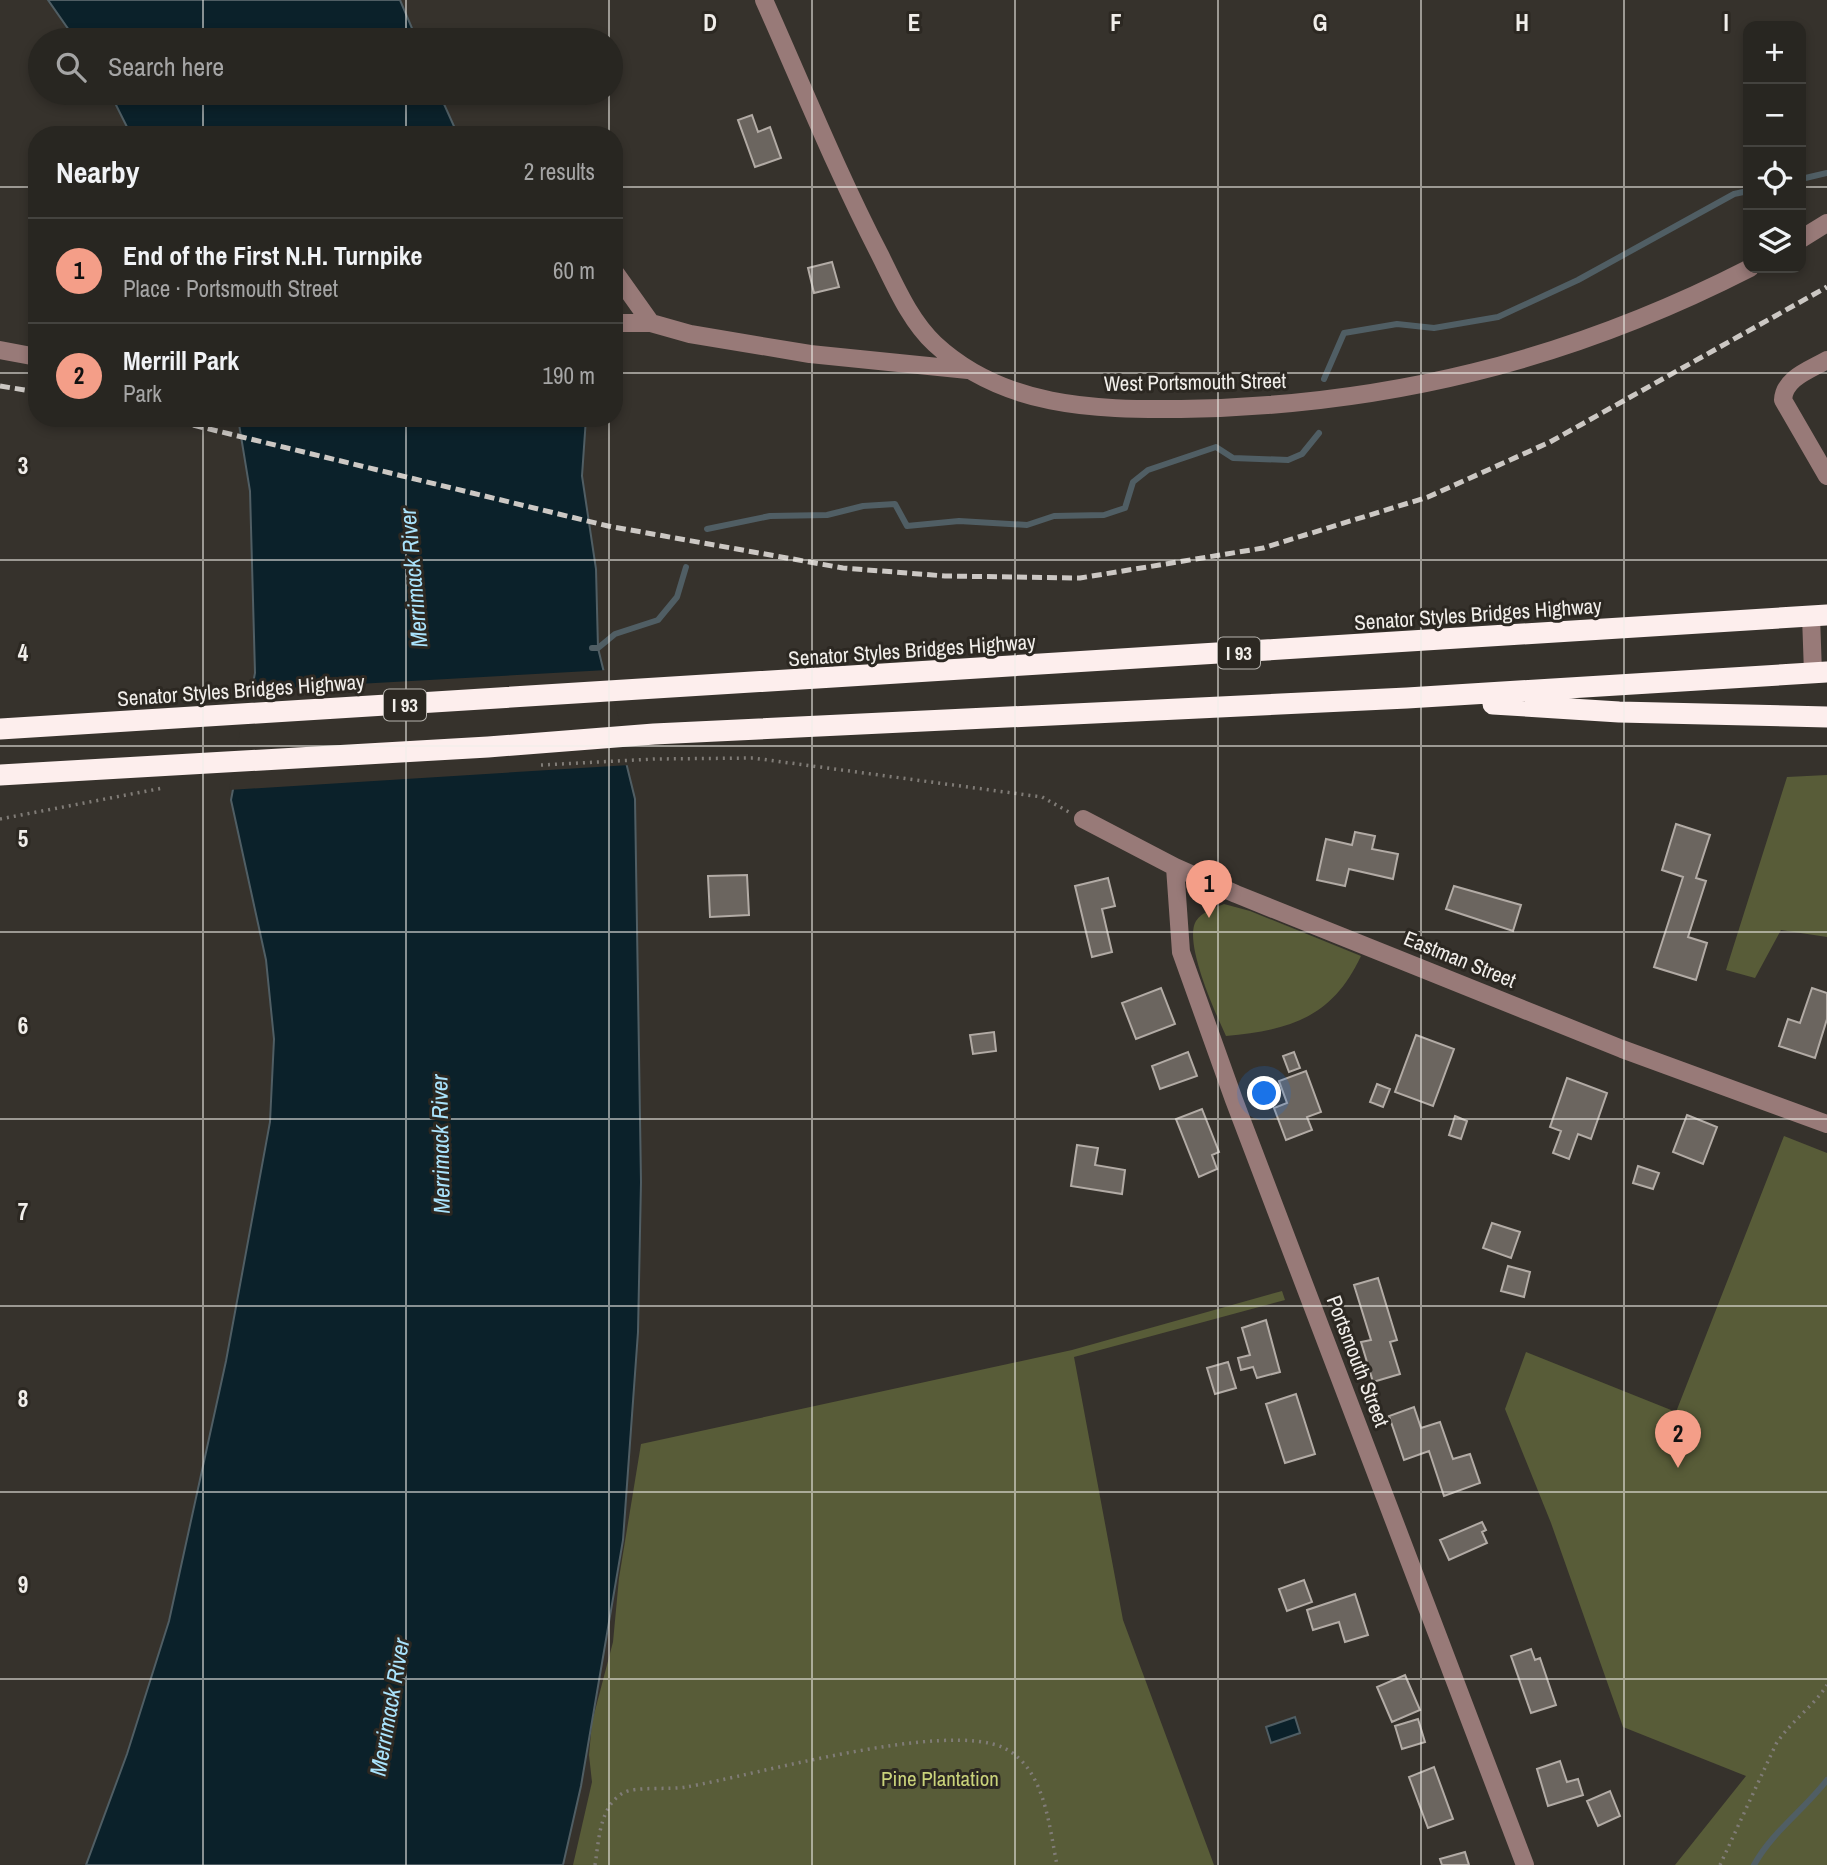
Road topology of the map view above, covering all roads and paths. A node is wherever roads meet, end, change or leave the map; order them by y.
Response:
1 (764, 0) edge
2 (1827, 223) edge
3 (1806, 236) edge
4 (1743, 271) edge
5 (623, 284) edge
6 (623, 323) edge
7 (651, 323) junction
8 (0, 350) edge
9 (28, 355) edge
10 (1827, 360) edge
11 (969, 370) junction
12 (1827, 476) edge
13 (1819, 616) edge
14 (1820, 672) edge
15 (1407, 698) junction
16 (1827, 716) edge
17 (0, 729) edge
18 (655, 759) dead end
19 (0, 775) edge
20 (172, 776) junction
21 (0, 819) edge
22 (1083, 820) joint
23 (1175, 867) junction
24 (1827, 1124) edge
25 (1827, 1685) edge
26 (596, 1865) edge
27 (1057, 1865) edge
28 (1525, 1865) edge
29 (1720, 1865) edge

1 - 11 street, West Portsmouth Street
2 - 3 street
4 - 11 street, West Portsmouth Street
5 - 7 street
6 - 7 street
7 - 11 street
8 - 9 street
10 - 12 street
13 - 14 street
13 - 17 highway, Senator Styles Bridges Highway / I 93
14 - 15 highway, I 93
15 - 16 highway
15 - 20 highway, I 93
18 - 22 path
19 - 20 highway, I 93
20 - 21 path
22 - 23 street, Eastman Street
23 - 24 street, Eastman Street
23 - 28 street, Portsmouth Street
25 - 29 path
26 - 27 path

